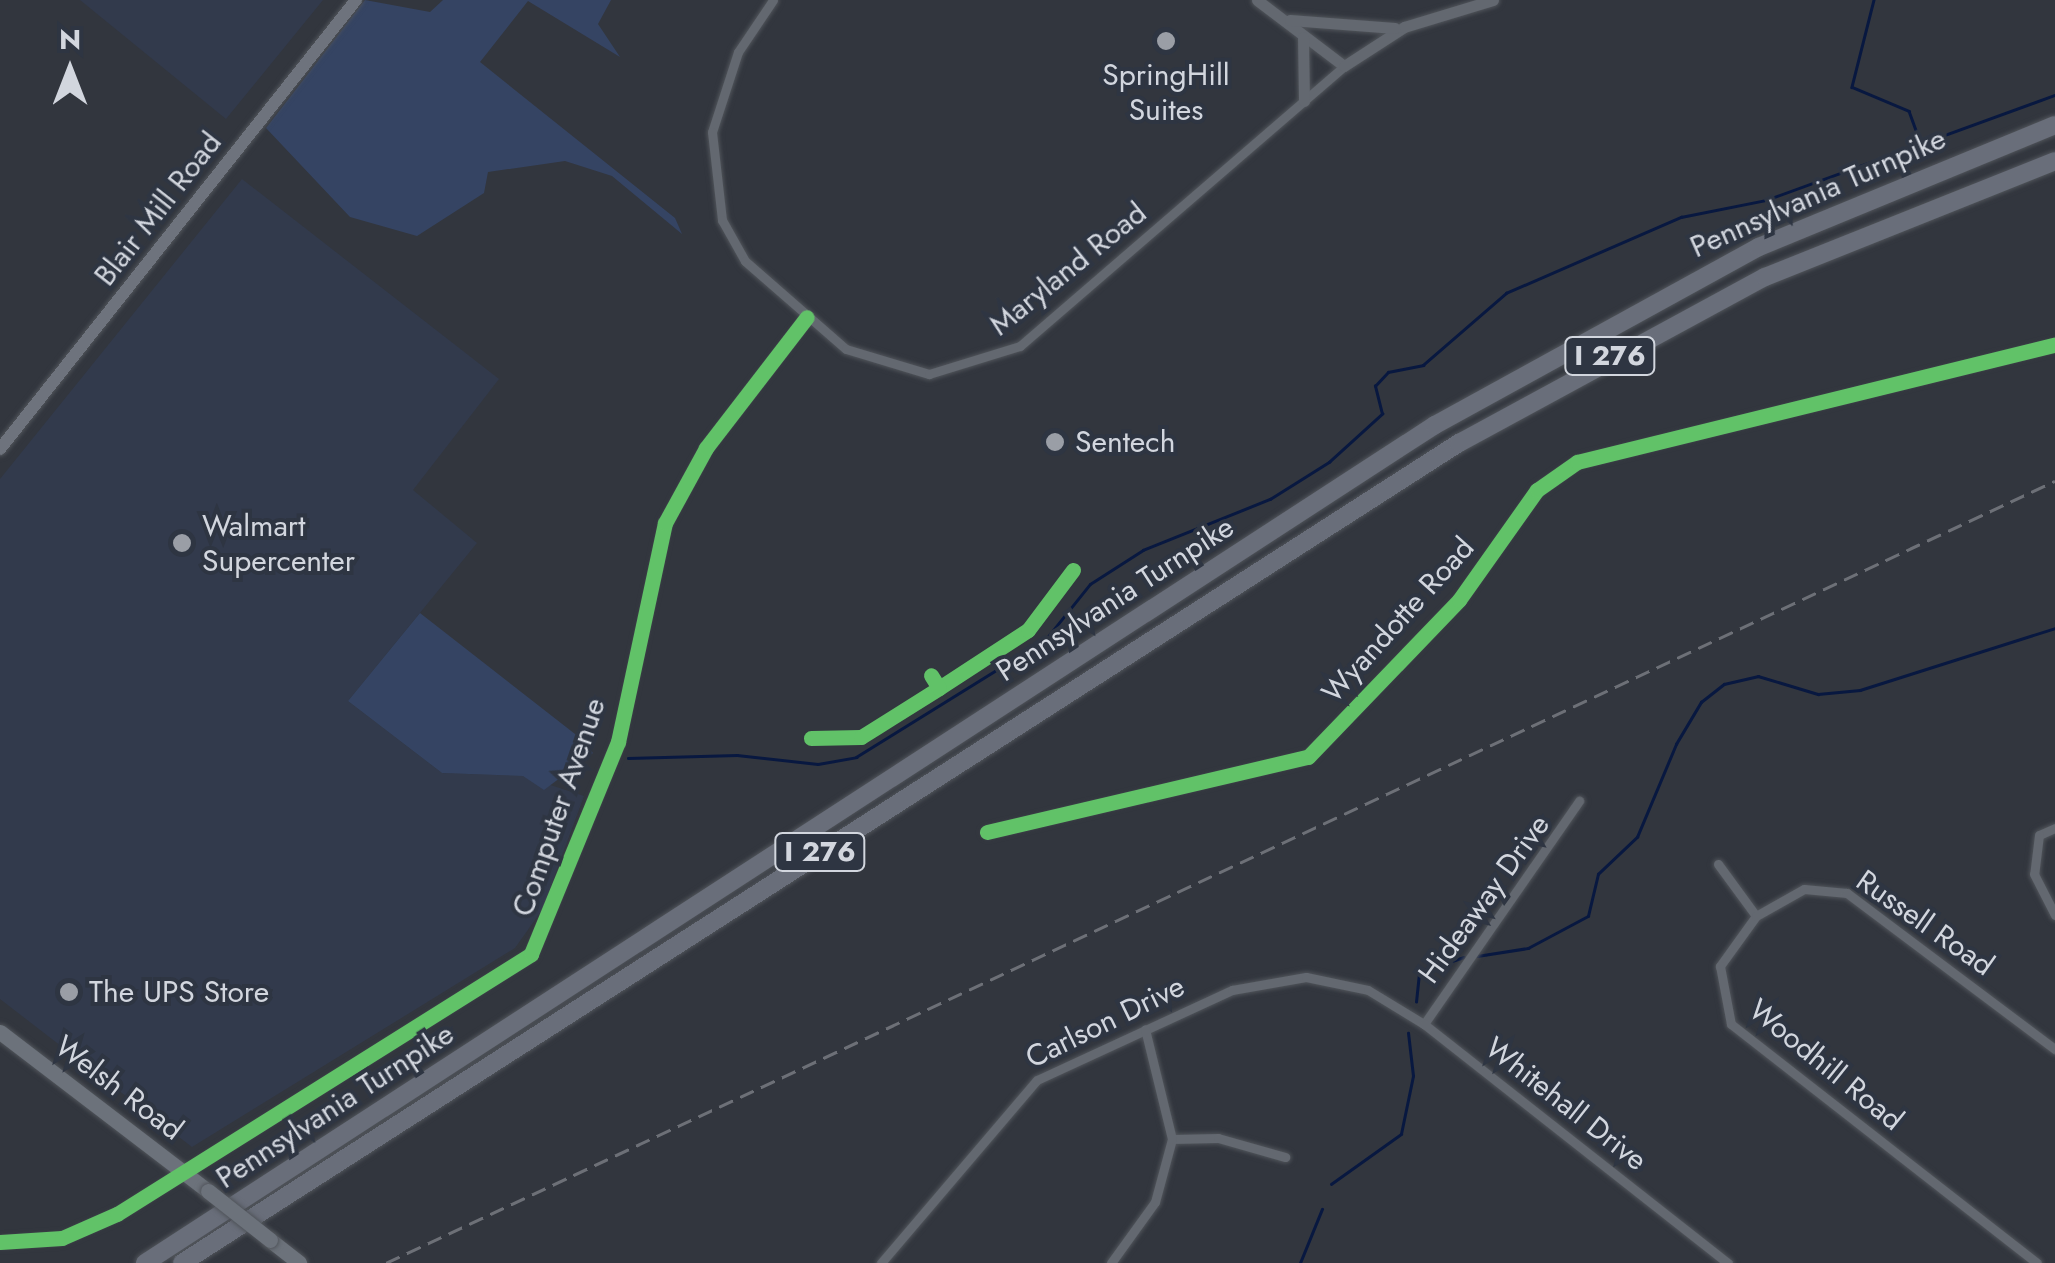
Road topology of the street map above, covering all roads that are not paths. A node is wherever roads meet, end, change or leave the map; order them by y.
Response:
1 (356, 0) edge
2 (773, 0) edge
3 (1257, 0) edge
4 (1492, 0) edge
5 (1280, 17) junction
6 (1404, 27) junction
7 (1301, 33) junction
8 (1344, 66) junction
9 (1304, 101) junction
10 (2055, 125) edge
11 (2055, 161) edge
12 (807, 317) junction
13 (2055, 344) edge
14 (0, 449) edge
15 (1579, 801) dead end
16 (2055, 828) edge
17 (987, 832) dead end
18 (1718, 864) dead end
19 (2055, 915) edge
20 (1756, 916) junction
21 (1368, 990) joint
22 (1424, 1024) junction
23 (1145, 1030) junction
24 (0, 1032) edge
25 (2055, 1050) edge
26 (1172, 1138) junction
27 (1284, 1157) dead end
28 (187, 1174) junction
29 (0, 1242) edge
30 (146, 1263) edge
31 (182, 1263) edge
32 (299, 1263) edge
33 (880, 1263) edge
34 (1110, 1263) edge
35 (1728, 1263) edge
36 (2036, 1263) edge

1 - 14 main road, Blair Mill Road
2 - 12 street, Maryland Road
3 - 5 street
4 - 6 street, Maryland Road
5 - 6 street
5 - 7 street
6 - 8 street, Maryland Road
7 - 8 street
7 - 9 street
8 - 9 street, Maryland Road
9 - 12 street, Maryland Road
10 - 30 highway, Pennsylvania Turnpike / I 276
11 - 31 highway, Pennsylvania Turnpike / I 276
12 - 28 street, Computer Avenue
13 - 17 street, Wyandotte Road
15 - 22 street, Hideaway Drive
16 - 19 street
18 - 20 street
20 - 25 street, Russell Road
20 - 36 street, Woodhill Road
21 - 22 street, Whitehall Drive
21 - 23 street, Carlson Drive
22 - 35 street, Whitehall Drive
23 - 26 street
23 - 33 street, Carlson Drive
24 - 28 main road, Welsh Road
26 - 27 street
26 - 34 street
28 - 29 street, Computer Avenue
28 - 32 main road, Welsh Road, bridge

